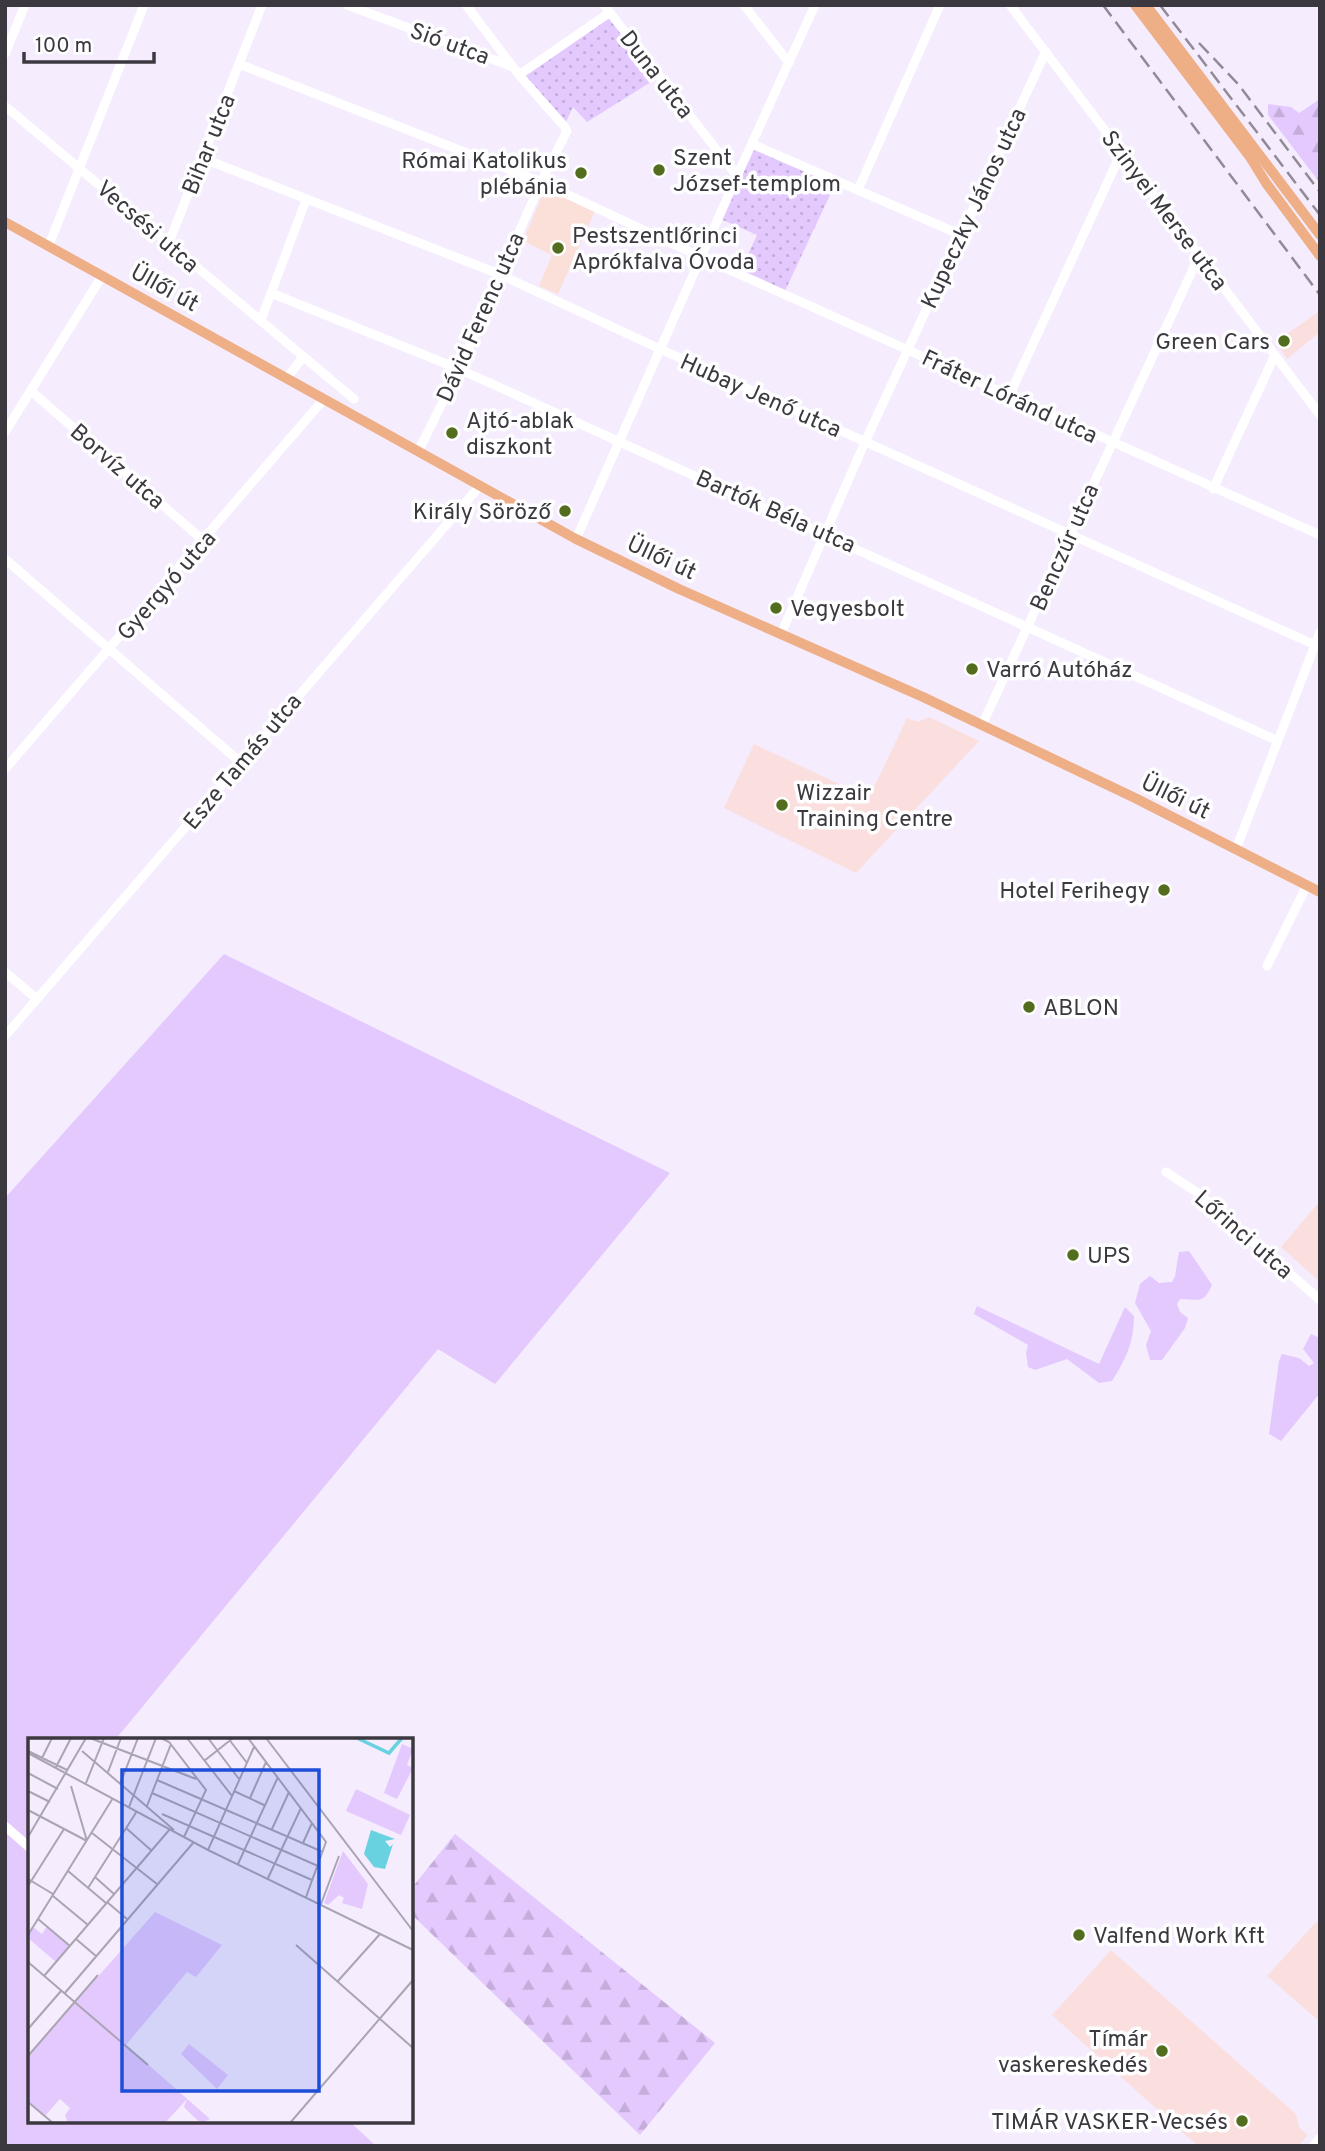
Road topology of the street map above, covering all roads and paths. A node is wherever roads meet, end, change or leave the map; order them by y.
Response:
1 (24, 5) edge
2 (144, 5) edge
3 (262, 5) edge
4 (347, 5) edge
5 (466, 5) edge
6 (744, 5) edge
7 (815, 5) edge
8 (940, 5) edge
9 (1010, 5) edge
10 (1135, 5) edge
11 (1146, 5) edge
12 (606, 9) edge
13 (1046, 51) junction
14 (5, 54) edge
15 (789, 63) junction
16 (240, 64) junction
17 (516, 71) junction
18 (5, 106) edge
19 (752, 144) junction
20 (1122, 151) junction
21 (202, 158) junction
22 (81, 168) junction
23 (737, 176) junction
24 (541, 182) junction
25 (858, 190) junction
26 (306, 200) junction
27 (5, 222) edge
28 (959, 234) junction
29 (1320, 235) edge
30 (49, 245) junction
31 (168, 245) junction
32 (1200, 254) junction
33 (1320, 256) edge
34 (701, 257) junction
35 (499, 274) junction
36 (102, 276) junction
37 (271, 293) junction
38 (261, 320) junction
39 (908, 348) junction
40 (660, 349) junction
41 (1275, 355) junction
42 (303, 357) junction
43 (458, 369) junction
44 (287, 378) junction
45 (31, 391) junction
46 (1009, 396) junction
47 (324, 399) junction
48 (354, 399) dead end
49 (1320, 415) edge
50 (5, 432) edge
51 (620, 441) junction
52 (864, 442) junction
53 (1111, 442) junction
54 (418, 452) junction
55 (479, 487) junction
56 (1213, 489) junction
57 (825, 533) junction
58 (1070, 534) junction
59 (1320, 535) edge
60 (576, 539) junction
61 (204, 541) junction
62 (5, 559) edge
63 (1028, 628) junction
64 (1320, 632) edge
65 (781, 634) junction
66 (1315, 645) junction
67 (110, 650) junction
68 (982, 725) junction
69 (1276, 740) junction
70 (240, 762) junction
71 (5, 769) edge
72 (1236, 849) junction
73 (1307, 885) junction
74 (1320, 892) edge
75 (1267, 966) dead end
76 (5, 972) edge
77 (37, 999) junction
78 (5, 1036) edge
79 (1166, 1172) dead end
80 (1320, 1300) edge
81 (5, 1826) edge
82 (28, 1846) edge
83 (1320, 2138) edge
84 (1313, 2146) edge

1 - 14 street
2 - 22 street
3 - 16 street, Bihar utca
4 - 17 street, Sió utca
5 - 17 street
6 - 15 street
7 - 15 street
8 - 25 street
9 - 13 street, Szinyei Merse utca
10 - 33 main road
11 - 29 main road
12 - 17 street
12 - 23 street, Duna utca
13 - 20 street, Szinyei Merse utca
13 - 28 street, Kupeczky János utca
15 - 19 street
16 - 21 street, Bihar utca
16 - 24 street
17 - 24 street, Dávid Ferenc utca
18 - 22 street, Vecsési utca
19 - 23 street
19 - 25 street
20 - 32 street, Szinyei Merse utca
20 - 46 street
21 - 26 street, Hubay Jenő utca
21 - 31 street, Bihar utca
22 - 30 street
22 - 31 street, Vecsési utca
23 - 34 street
24 - 34 street, Fráter Lóránd utca
24 - 35 street, Dávid Ferenc utca
25 - 28 street
26 - 35 street, Hubay Jenő utca
26 - 37 street
27 - 30 main road, Üllői út
28 - 39 street, Kupeczky János utca
30 - 36 main road, Üllői út
31 - 38 street, Vecsési utca
32 - 41 street, Szinyei Merse utca
32 - 53 street, Benczúr utca
34 - 39 street, Fráter Lóránd utca
34 - 40 street
35 - 40 street, Hubay Jenő utca
35 - 43 street, Dávid Ferenc utca
36 - 44 main road, Üllői út
36 - 45 street
37 - 38 street
37 - 43 street, Bartók Béla utca
38 - 42 street, Vecsési utca
39 - 46 street, Fráter Lóránd utca
39 - 52 street, Kupeczky János utca
40 - 51 street
40 - 52 street, Hubay Jenő utca
41 - 49 street, Szinyei Merse utca
41 - 56 street
42 - 44 street
42 - 48 street, Vecsési utca
43 - 51 street, Bartók Béla utca
43 - 54 street, Dávid Ferenc utca
44 - 47 main road, Üllői út
45 - 50 street
45 - 61 street, Borvíz utca
46 - 53 street, Fráter Lóránd utca
47 - 54 main road, Üllői út
47 - 61 street, Gyergyó utca
51 - 57 street, Bartók Béla utca
51 - 60 street
52 - 57 street, Kupeczky János utca
52 - 58 street, Hubay Jenő utca
53 - 56 street, Fráter Lóránd utca
53 - 58 street, Benczúr utca
54 - 55 main road, Üllői út
55 - 60 main road, Üllői út
55 - 70 street, Esze Tamás utca
56 - 59 street, Fráter Lóránd utca
57 - 63 street, Bartók Béla utca
57 - 65 street, Kupeczky János utca
58 - 63 street, Benczúr utca
58 - 66 street, Hubay Jenő utca
60 - 65 main road, Üllői út
61 - 67 street, Gyergyó utca
62 - 67 street
63 - 68 street, Benczúr utca
63 - 69 street, Bartók Béla utca
64 - 66 street
65 - 68 main road, Üllői út
66 - 69 street
67 - 70 street
67 - 71 street, Gyergyó utca
68 - 72 main road, Üllői út
69 - 72 street
70 - 77 street, Esze Tamás utca
72 - 73 main road, Üllői út
73 - 74 main road, Üllői út
73 - 75 street
76 - 77 street
77 - 78 street, Esze Tamás utca
79 - 80 street, Lőrinci utca
81 - 82 street
83 - 84 street

